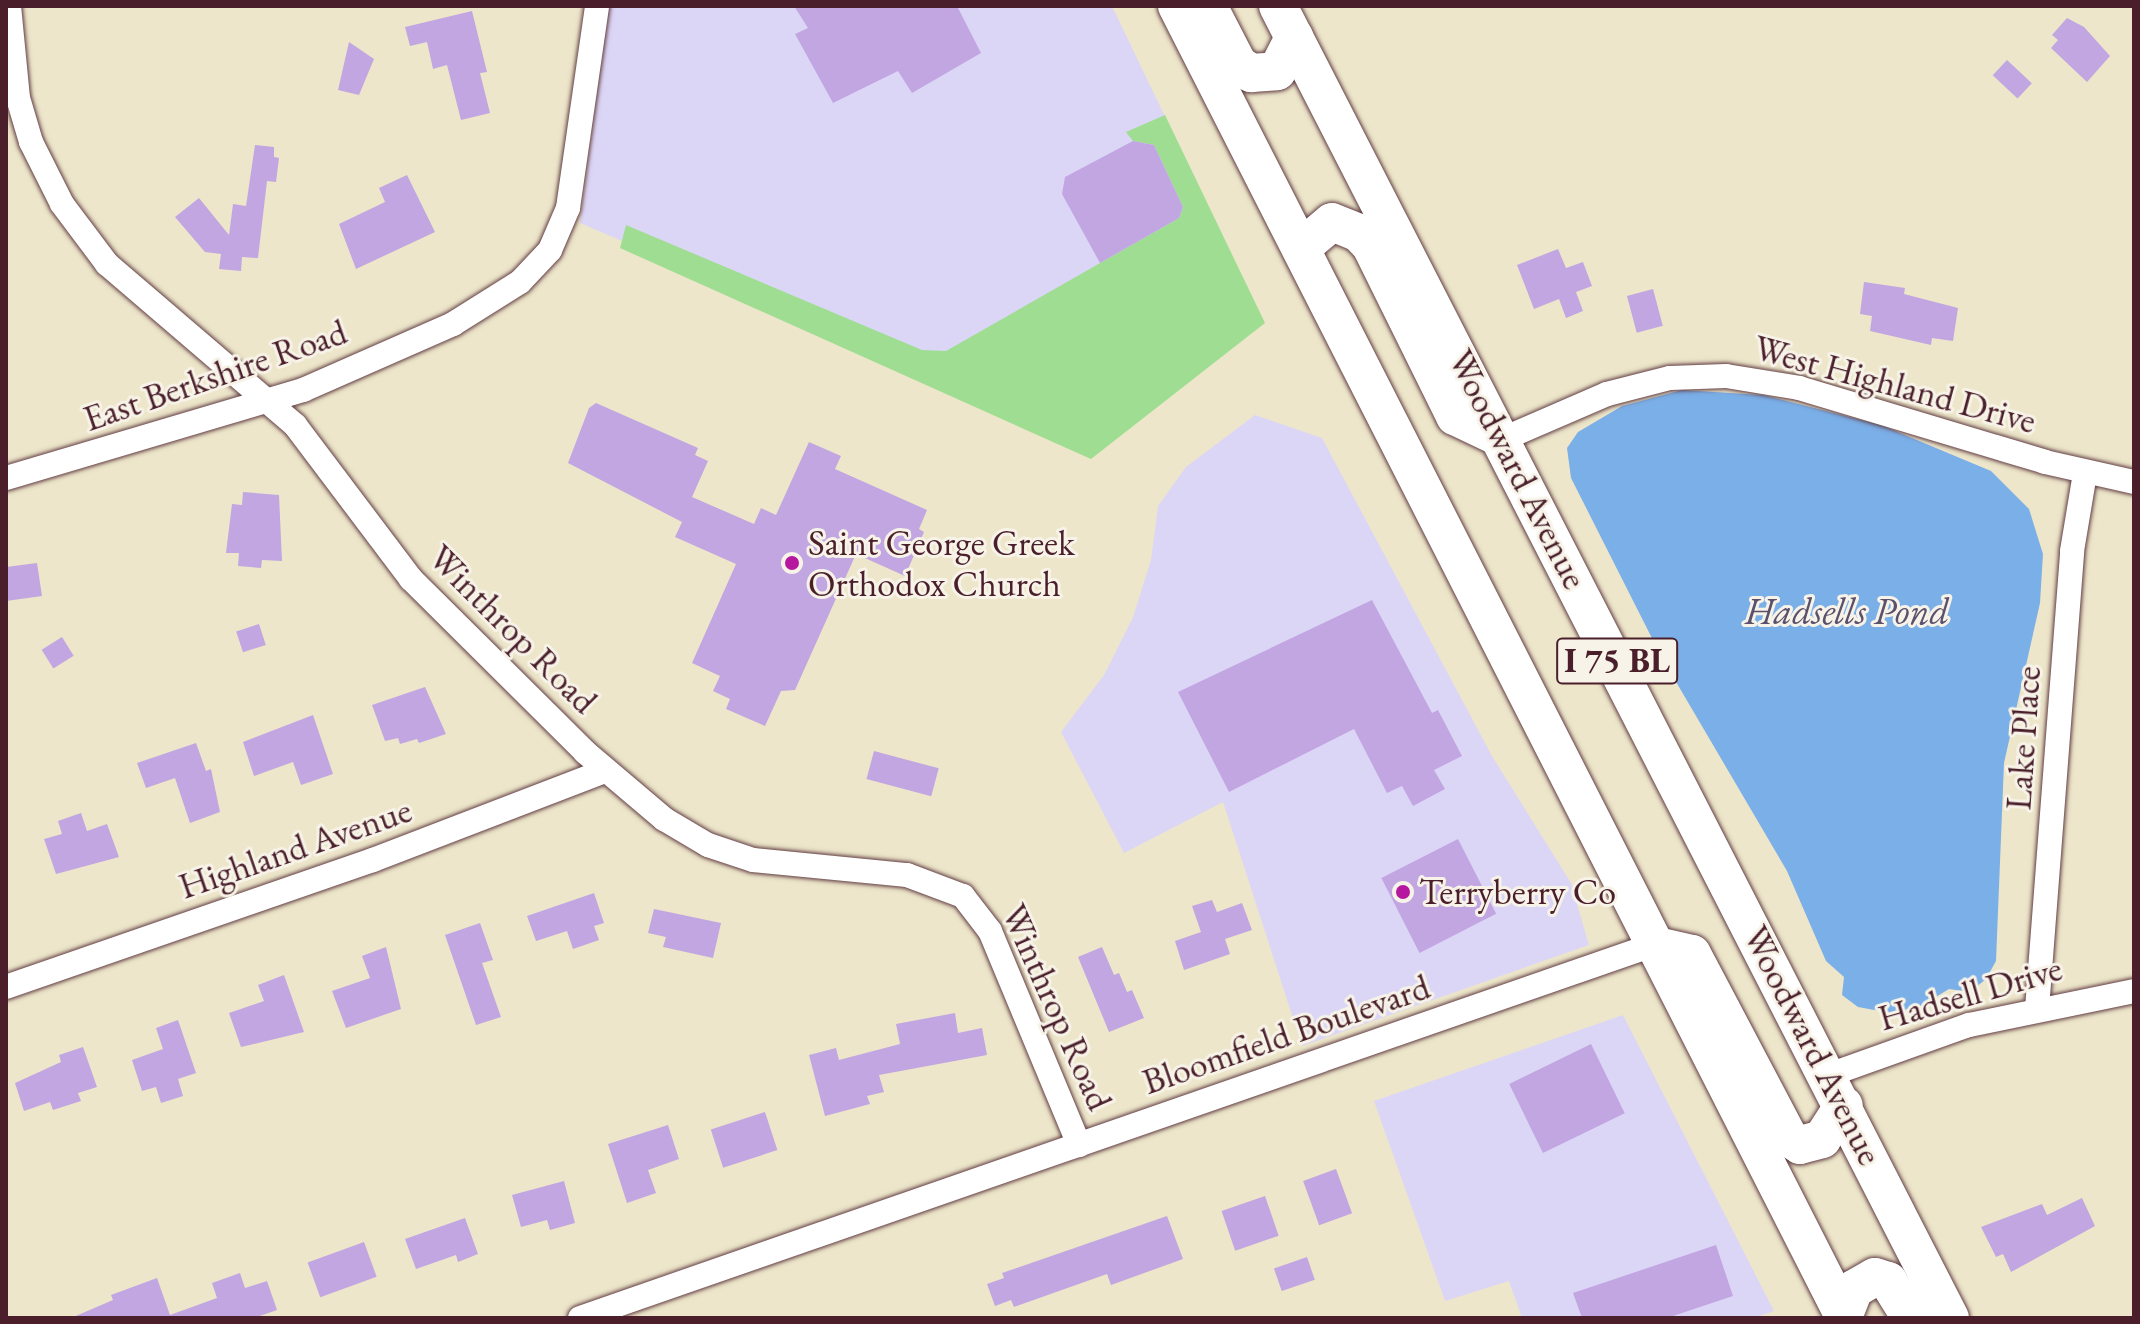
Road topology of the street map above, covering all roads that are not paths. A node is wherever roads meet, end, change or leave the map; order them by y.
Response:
1 (9, 6) edge
2 (597, 6) edge
3 (1177, 6) edge
4 (1208, 6) edge
5 (1286, 21) edge
6 (1301, 248) junction
7 (266, 403) junction
8 (1503, 439) junction
9 (2085, 473) junction
10 (6, 478) edge
11 (2134, 482) edge
12 (605, 771) junction
13 (1653, 945) junction
14 (6, 987) edge
15 (2134, 991) edge
16 (2037, 1009) junction
17 (1836, 1090) junction
18 (1079, 1145) junction
19 (1842, 1317) edge
20 (580, 1318) edge
21 (1911, 1318) edge
22 (1950, 1318) edge

1 - 7 street, Winthrop Road
2 - 7 street, East Berkshire Road
3 - 6 main road, I 75 BL
4 - 5 main road
5 - 8 main road, Woodward Avenue / I 75 BL
6 - 8 main road
6 - 13 main road, I 75 BL
7 - 10 street, East Berkshire Road
7 - 12 street, Winthrop Road
8 - 9 street, West Highland Drive
8 - 17 main road, Woodward Avenue / I 75 BL
9 - 11 street, West Highland Drive
9 - 16 street, Lake Place
12 - 14 street, Highland Avenue
12 - 18 street, Winthrop Road
13 - 17 main road
13 - 18 street, Bloomfield Boulevard
13 - 19 main road, I 75 BL
15 - 16 street, Hadsell Drive
16 - 17 street, Hadsell Drive
17 - 22 main road, Woodward Avenue / I 75 BL
18 - 20 street, Bloomfield Boulevard
19 - 21 main road

